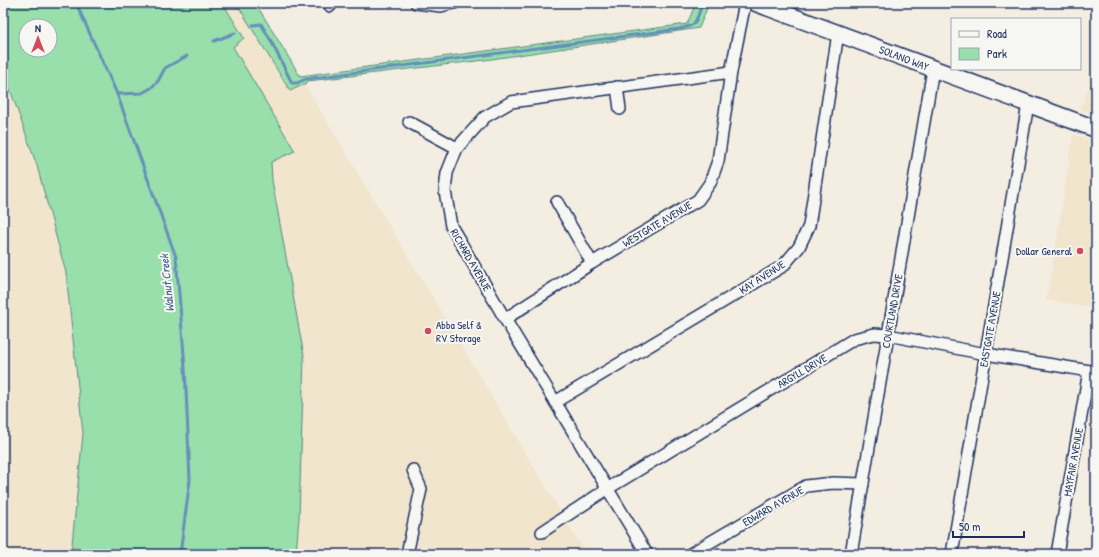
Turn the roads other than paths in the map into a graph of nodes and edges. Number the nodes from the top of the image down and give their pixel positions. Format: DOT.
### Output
graph roads {
  1 [pos="416,3"];
  2 [pos="454,3"];
  3 [pos="746,3"];
  4 [pos="756,3"];
  5 [pos="838,33"];
  6 [pos="933,69"];
  7 [pos="731,72"];
  8 [pos="617,87"];
  9 [pos="1028,104"];
  10 [pos="620,109"];
  11 [pos="409,122"];
  12 [pos="1096,129"];
  13 [pos="457,148"];
  14 [pos="557,202"];
  15 [pos="592,263"];
  16 [pos="505,319"];
  17 [pos="888,335"];
  18 [pos="986,354"];
  19 [pos="1093,371"];
  20 [pos="555,402"];
  21 [pos="413,470"];
  22 [pos="863,484"];
  23 [pos="607,489"];
  24 [pos="542,532"];
  25 [pos="407,554"];
  26 [pos="647,554"];
  27 [pos="690,554"];
  28 [pos="851,554"];
  29 [pos="952,554"];
  30 [pos="1057,554"];
  1 -- 2 [label="street"];
  3 -- 7 [label="street, WESTGATE AVENUE"];
  4 -- 5 [label="street, SOLANO WAY"];
  5 -- 6 [label="street, SOLANO WAY"];
  5 -- 20 [label="street, KAY AVENUE"];
  6 -- 9 [label="street, SOLANO WAY"];
  6 -- 17 [label="street, COURTLAND DRIVE"];
  7 -- 8 [label="street, RICHARD AVENUE"];
  7 -- 15 [label="street, WESTGATE AVENUE"];
  8 -- 10 [label="street"];
  8 -- 13 [label="street, RICHARD AVENUE"];
  9 -- 12 [label="street, SOLANO WAY"];
  9 -- 18 [label="street, EASTGATE AVENUE"];
  11 -- 13 [label="street"];
  13 -- 16 [label="street, RICHARD AVENUE"];
  14 -- 15 [label="street"];
  15 -- 16 [label="street, WESTGATE AVENUE"];
  16 -- 20 [label="street, RICHARD AVENUE"];
  17 -- 18 [label="street, ARGYLL DRIVE"];
  17 -- 22 [label="street, COURTLAND DRIVE"];
  17 -- 23 [label="street, ARGYLL DRIVE"];
  18 -- 19 [label="street, ARGYLL DRIVE"];
  18 -- 29 [label="street, EASTGATE AVENUE"];
  19 -- 30 [label="street, MAYFAIR AVENUE"];
  20 -- 23 [label="street, RICHARD AVENUE"];
  21 -- 25 [label="street"];
  22 -- 27 [label="street, EDWARD AVENUE"];
  22 -- 28 [label="street, COURTLAND DRIVE"];
  23 -- 24 [label="street, ARGYLL DRIVE"];
  23 -- 26 [label="street, RICHARD AVENUE"];
}
